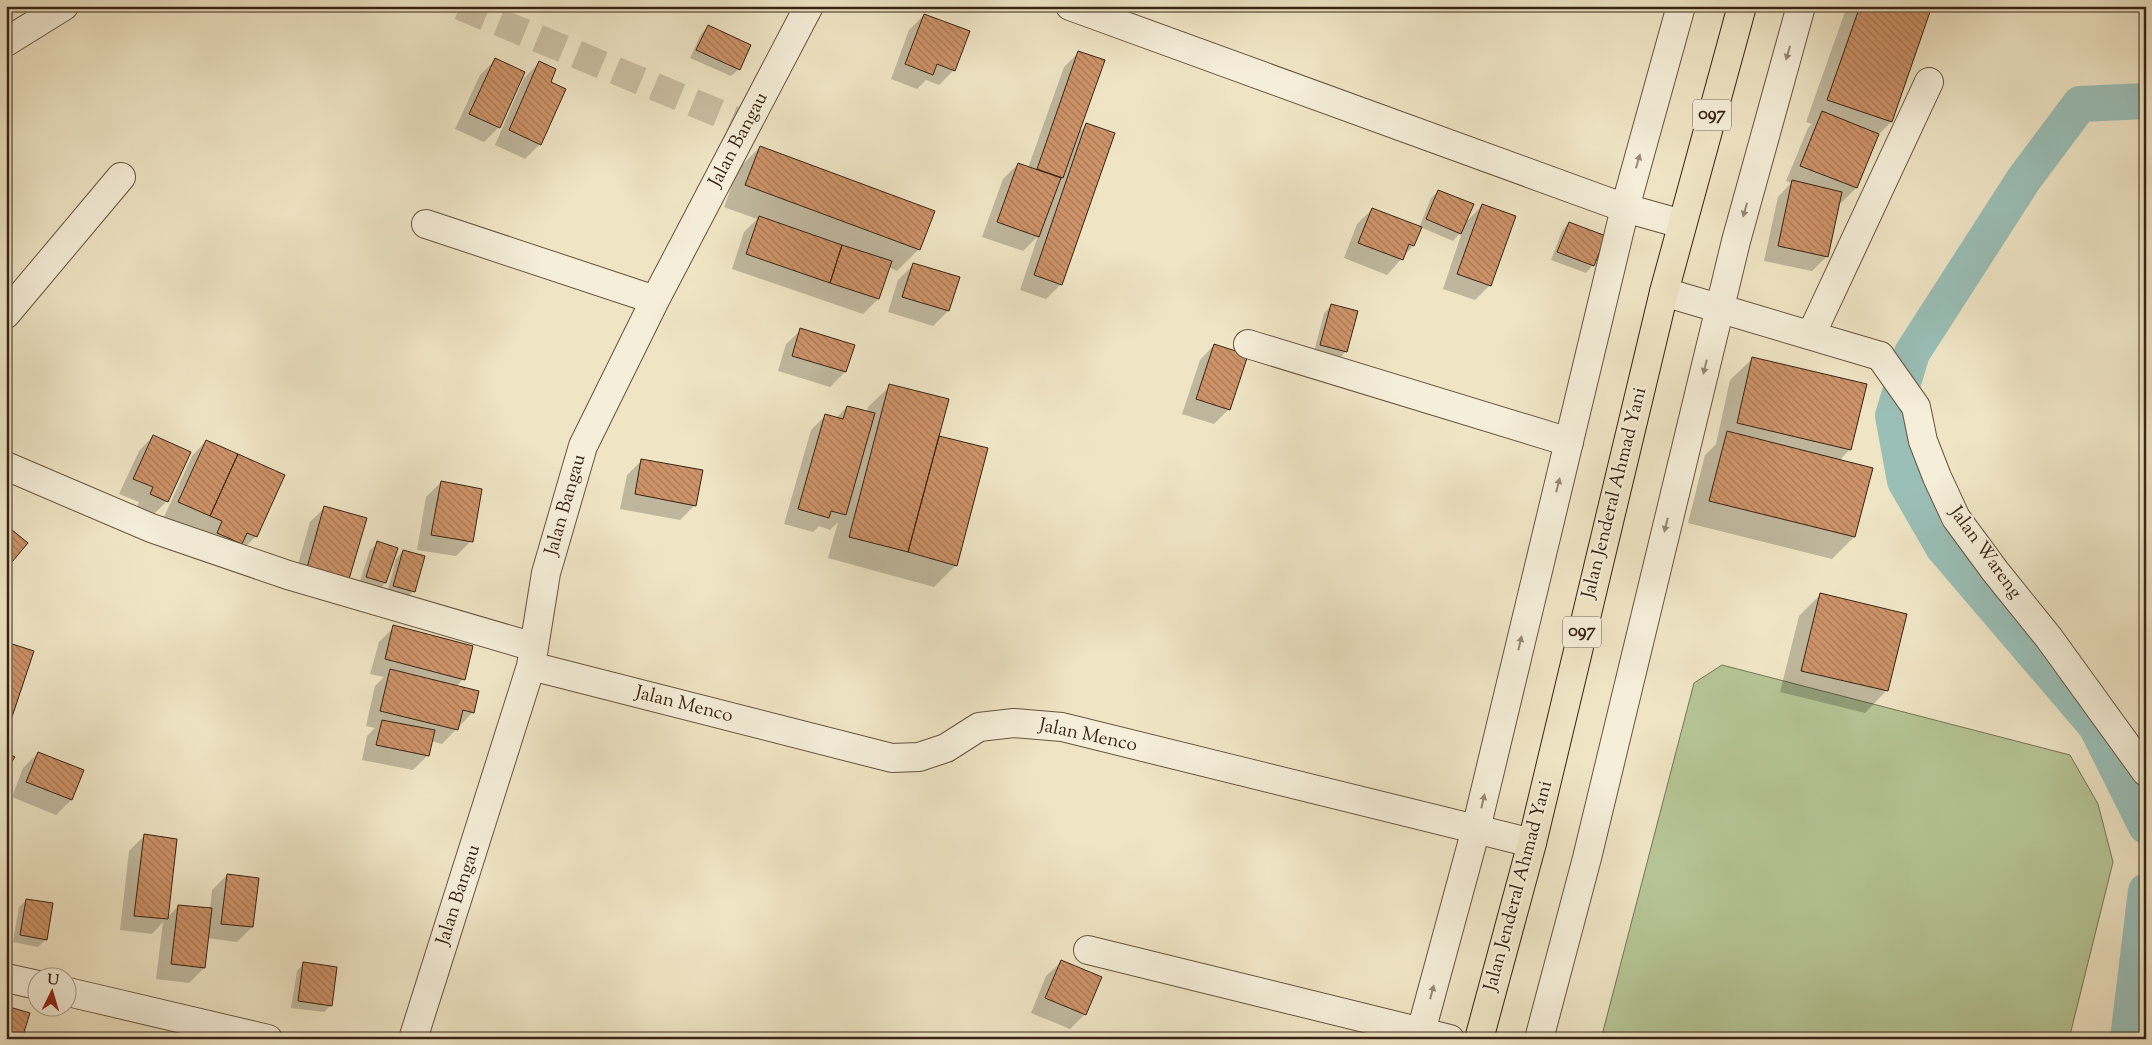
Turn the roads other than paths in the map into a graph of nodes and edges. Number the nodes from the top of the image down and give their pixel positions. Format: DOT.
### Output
graph roads {
  1 [pos="64,6"];
  2 [pos="809,6"];
  3 [pos="1070,6"];
  4 [pos="1681,6"];
  5 [pos="1742,6"];
  6 [pos="1801,6"];
  7 [pos="6,42"];
  8 [pos="1929,82"];
  9 [pos="121,177"];
  10 [pos="1625,208"];
  11 [pos="426,224"];
  12 [pos="1682,224"];
  13 [pos="1664,292"];
  14 [pos="655,300"];
  15 [pos="1720,307"];
  16 [pos="6,314"];
  17 [pos="1811,335"];
  18 [pos="1248,344"];
  19 [pos="1568,442"];
  20 [pos="6,466"];
  21 [pos="533,656"];
  22 [pos="2146,772"];
  23 [pos="1476,829"];
  24 [pos="1532,843"];
  25 [pos="1088,950"];
  26 [pos="6,978"];
  27 [pos="28,983"];
  28 [pos="78,994"];
  29 [pos="1420,1035"];
  30 [pos="268,1039"];
  31 [pos="413,1039"];
  32 [pos="1450,1039"];
  33 [pos="1479,1039"];
  34 [pos="1539,1039"];
  1 -- 7 [label="street"];
  2 -- 14 [label="street, Jalan Bangau"];
  3 -- 10 [label="street"];
  10 -- 4 [label="street, one-way"];
  5 -- 12 [label="main road, Jalan Jenderal Ahmad Yani / 097"];
  6 -- 15 [label="street, one-way"];
  8 -- 17 [label="street"];
  9 -- 16 [label="street"];
  10 -- 12 [label="street"];
  10 -- 19 [label="street"];
  11 -- 14 [label="street"];
  12 -- 13 [label="main road, Jalan Jenderal Ahmad Yani / 097"];
  13 -- 15 [label="street, Jalan Wareng"];
  13 -- 24 [label="main road, Jalan Jenderal Ahmad Yani / 097"];
  14 -- 21 [label="street, Jalan Bangau"];
  15 -- 17 [label="street, Jalan Wareng"];
  15 -- 34 [label="street, one-way"];
  17 -- 22 [label="street, Jalan Wareng"];
  18 -- 19 [label="street"];
  23 -- 19 [label="street, one-way"];
  20 -- 21 [label="street, Jalan Menco"];
  21 -- 23 [label="street, Jalan Menco"];
  21 -- 31 [label="street, Jalan Bangau"];
  23 -- 24 [label="street, Jalan Menco"];
  29 -- 23 [label="street, one-way"];
  24 -- 33 [label="main road, Jalan Jenderal Ahmad Yani / 097"];
  25 -- 29 [label="street"];
  26 -- 27 [label="street"];
  28 -- 30 [label="street"];
  29 -- 32 [label="street"];
}
